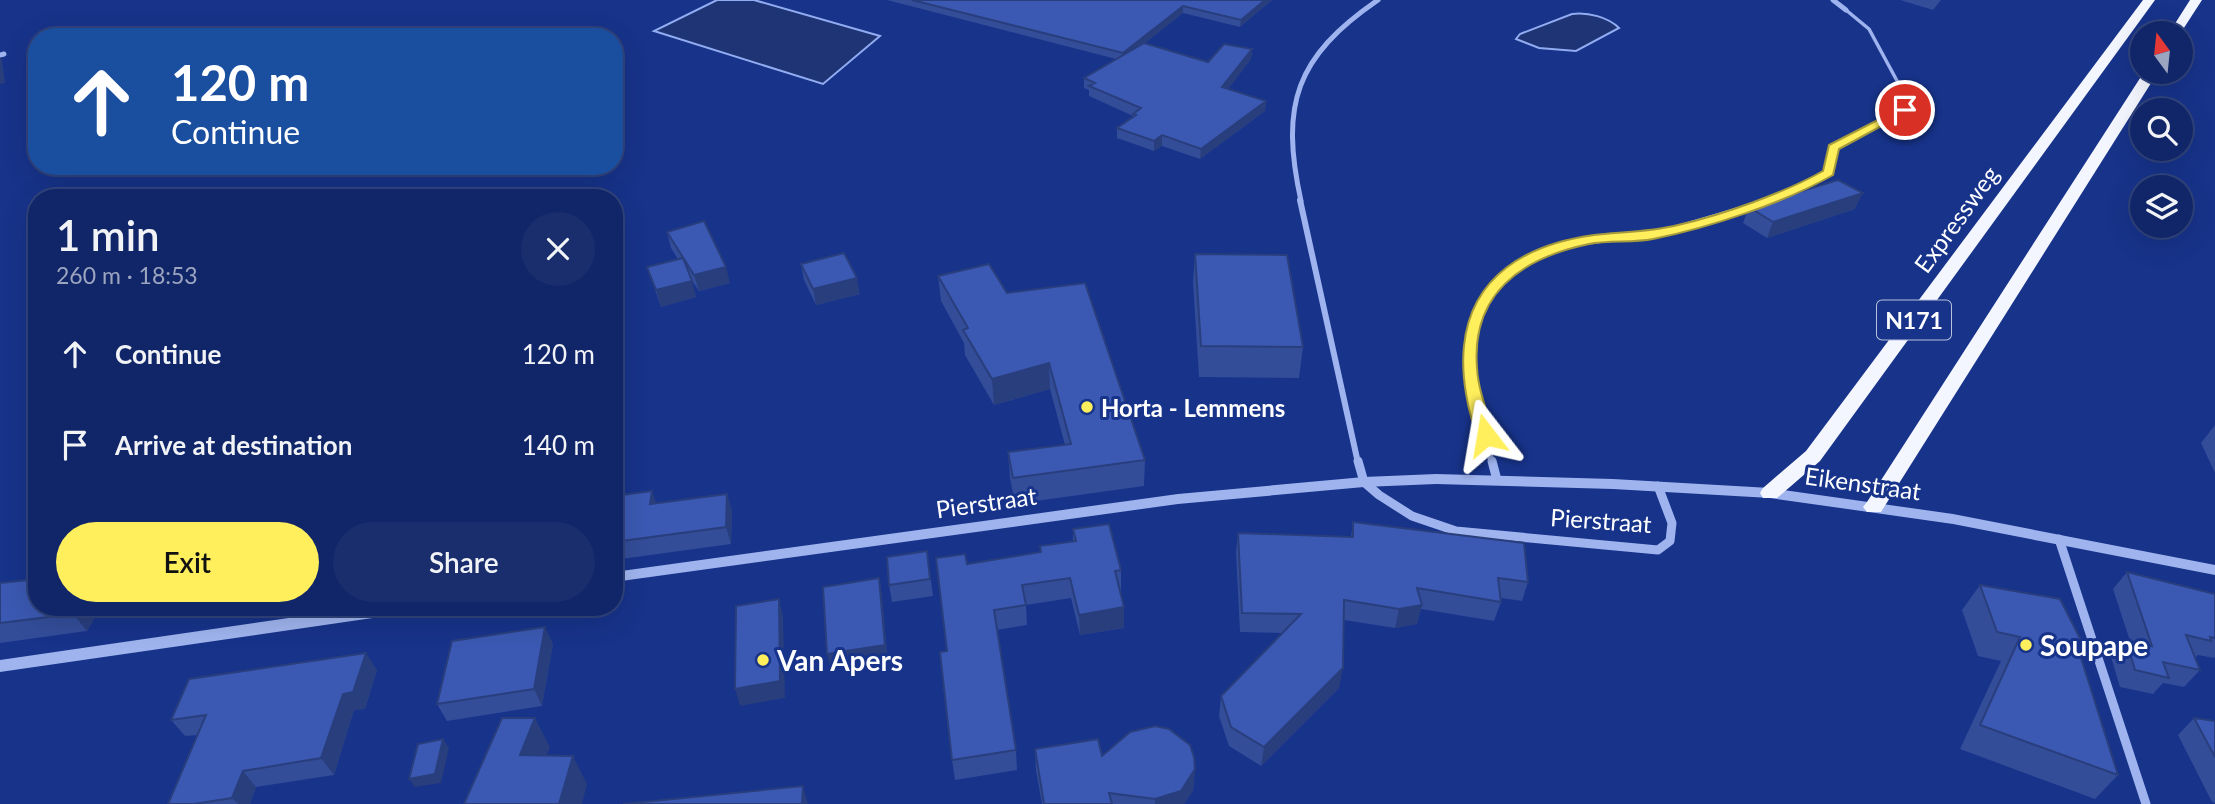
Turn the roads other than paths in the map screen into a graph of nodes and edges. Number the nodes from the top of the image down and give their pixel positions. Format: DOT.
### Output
graph roads {
  1 [pos="1378,0"];
  2 [pos="1833,0"];
  3 [pos="2148,0"];
  4 [pos="2196,0"];
  5 [pos="1846,10"];
  6 [pos="2183,21"];
  7 [pos="2143,84"];
  8 [pos="1649,236"];
  9 [pos="1497,480"];
  10 [pos="1364,482"];
  11 [pos="1658,486"];
  12 [pos="1770,493"];
  13 [pos="1874,507"];
  14 [pos="2059,540"];
  15 [pos="2215,570"];
  16 [pos="623,576"];
  17 [pos="345,616"];
  18 [pos="0,666"];
  19 [pos="2146,804"];
  1 -- 10 [label="street"];
  2 -- 5 [label="street"];
  3 -- 12 [label="highway, Expressweg / N171"];
  4 -- 6 [label="highway"];
  5 -- 8 [label="lane"];
  7 -- 13 [label="highway, N171"];
  8 -- 9 [label="street"];
  9 -- 10 [label="street, Pierstraat"];
  9 -- 11 [label="street, Pierstraat"];
  10 -- 11 [label="street, Pierstraat"];
  10 -- 16 [label="street, Pierstraat"];
  11 -- 12 [label="street, Eikenstraat"];
  12 -- 13 [label="street, Eikenstraat"];
  13 -- 14 [label="street, Eikenstraat"];
  14 -- 15 [label="street, Eikenstraat"];
  14 -- 19 [label="street"];
  17 -- 18 [label="street"];
}
